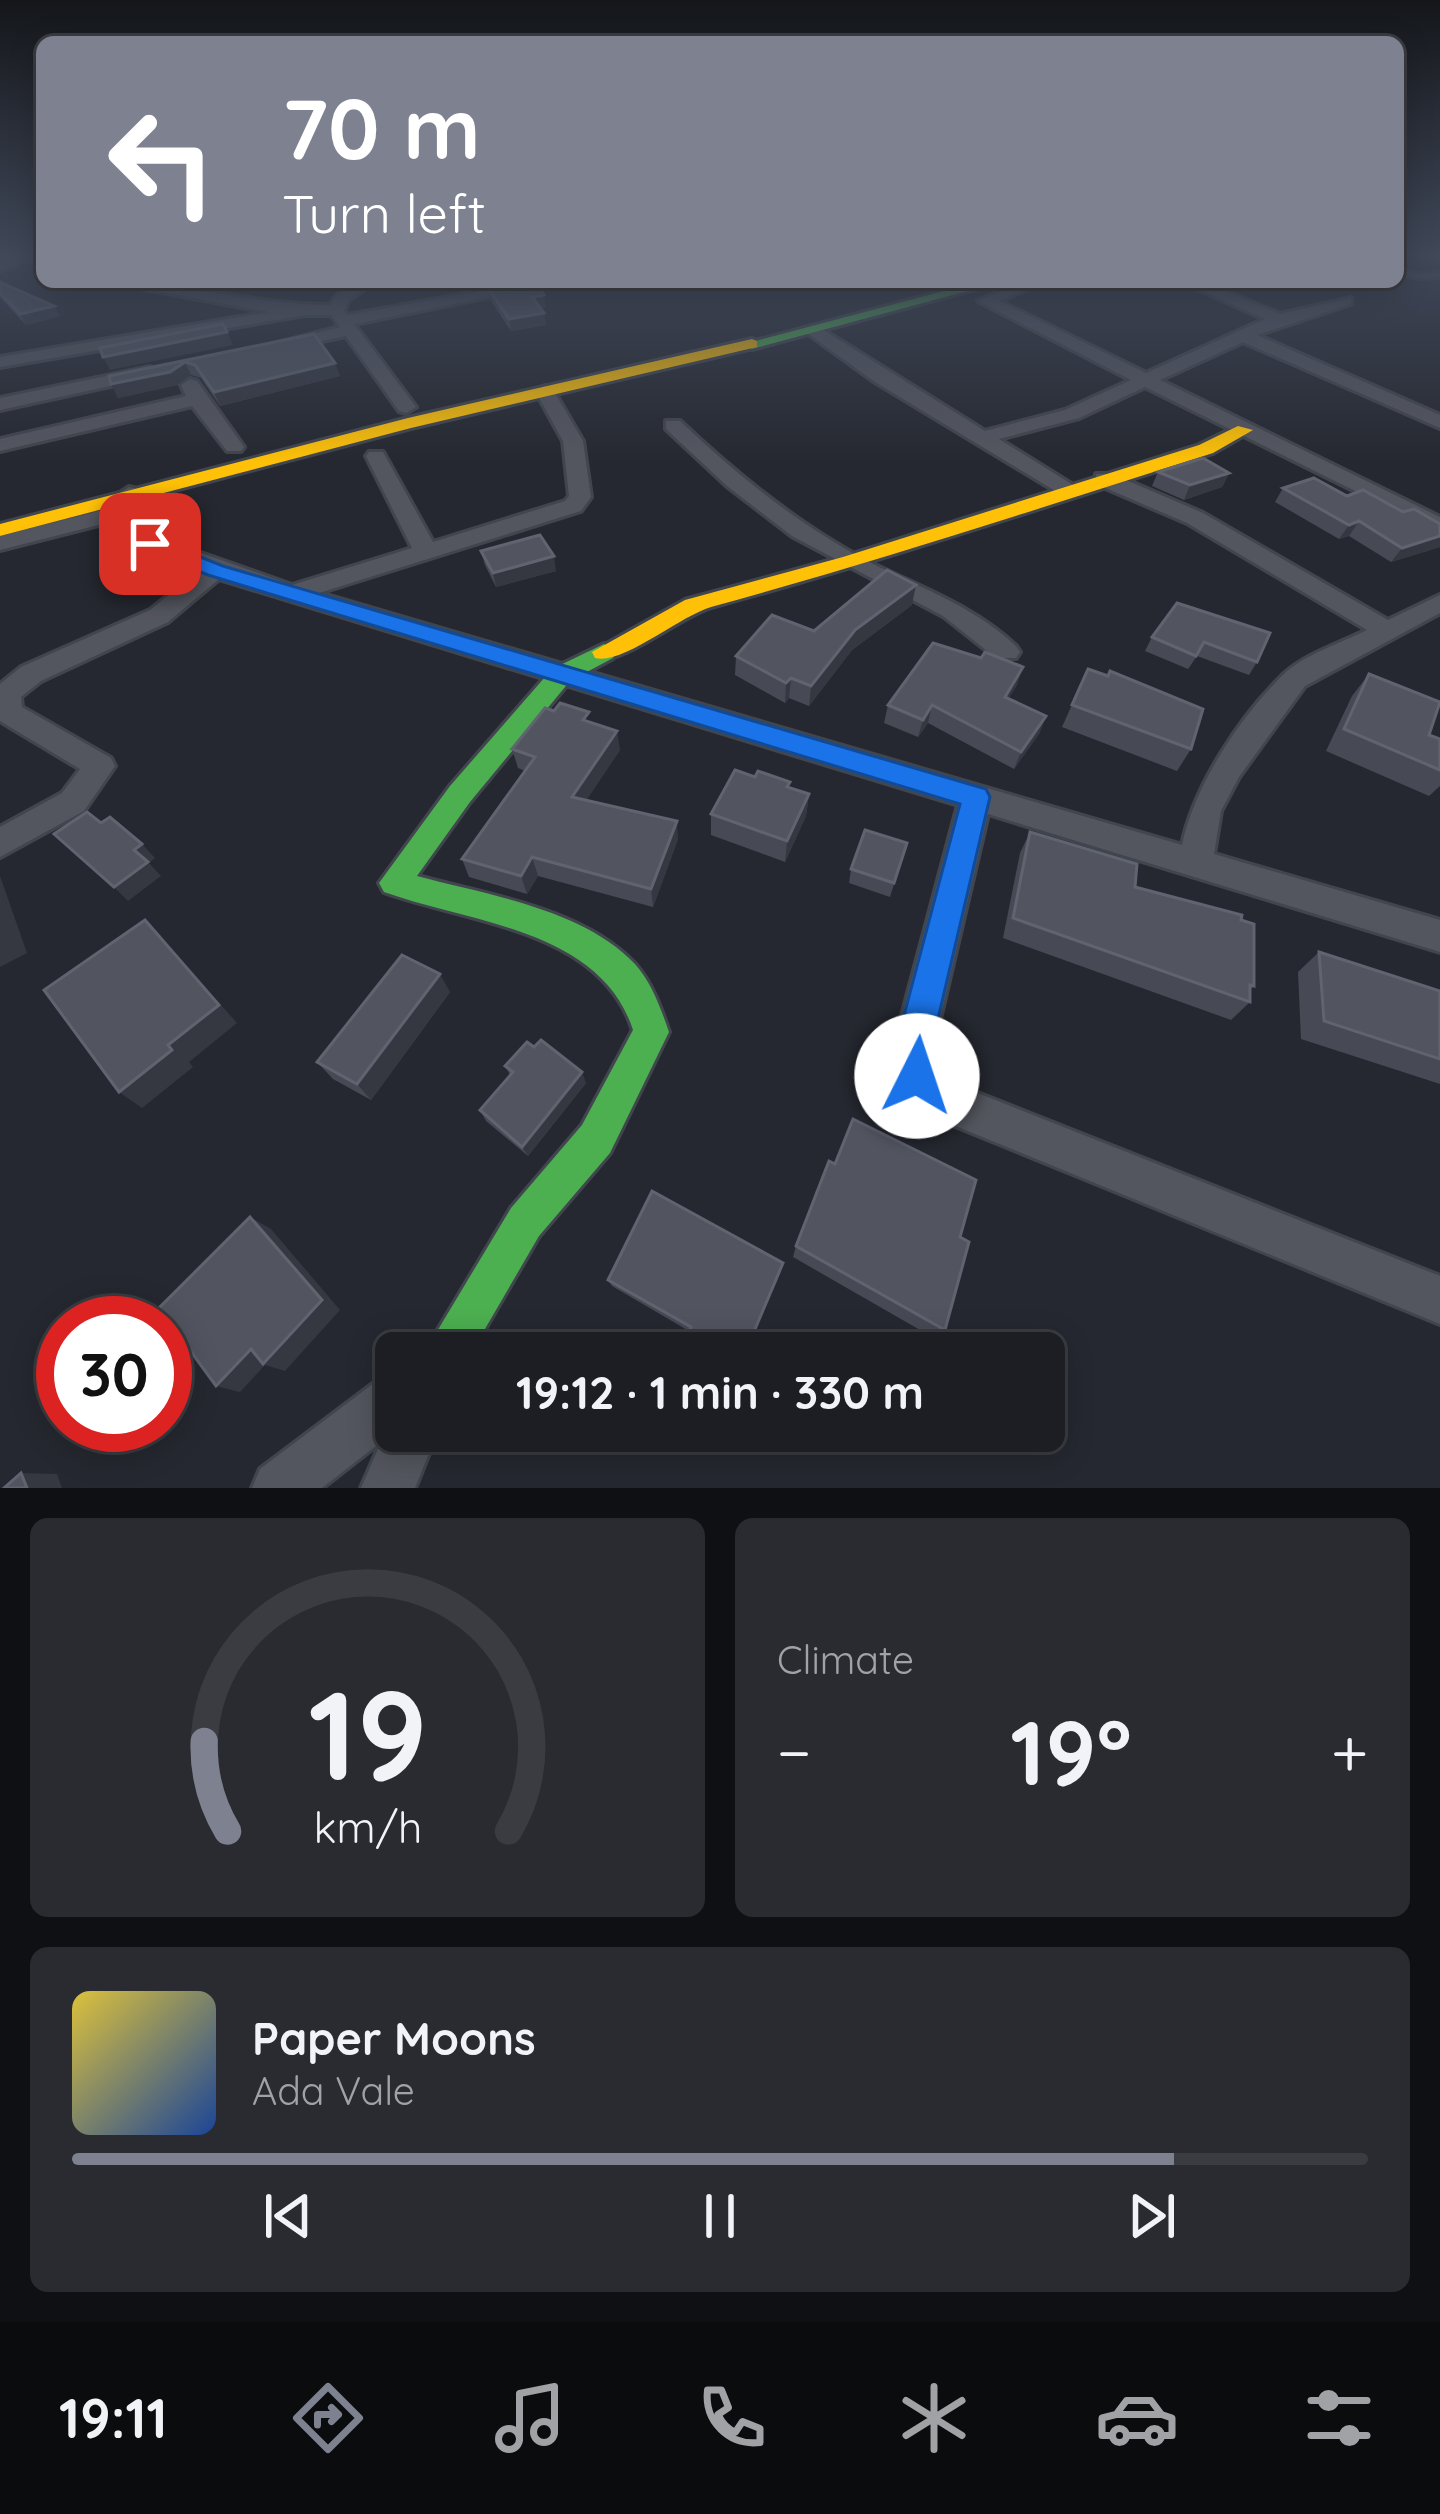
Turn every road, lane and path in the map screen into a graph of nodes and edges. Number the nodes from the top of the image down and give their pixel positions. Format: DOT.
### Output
graph roads {
  1 [pos="230,323"];
  2 [pos="332,323"];
  3 [pos="345,323"];
  4 [pos="775,323"];
  5 [pos="836,323"];
  6 [pos="1031,323"];
  7 [pos="1268,323"];
  8 [pos="811,330"];
  9 [pos="1242,334"];
  10 [pos="266,347"];
  11 [pos="0,362"];
  12 [pos="1142,378"];
  13 [pos="545,392"];
  14 [pos="195,400"];
  15 [pos="7,403"];
  16 [pos="406,407"];
  17 [pos="1440,422"];
  18 [pos="673,425"];
  19 [pos="1244,430"];
  20 [pos="985,437"];
  21 [pos="22,440"];
  22 [pos="0,445"];
  23 [pos="233,447"];
  24 [pos="376,455"];
  25 [pos="1104,479"];
  26 [pos="1070,490"];
  27 [pos="131,501"];
  28 [pos="0,512"];
  29 [pos="1440,526"];
  30 [pos="0,530"];
  31 [pos="0,543"];
  32 [pos="427,553"];
  33 [pos="851,562"];
  34 [pos="215,570"];
  35 [pos="292,593"];
  36 [pos="1440,602"];
  37 [pos="1384,629"];
  38 [pos="1006,652"];
  39 [pos="561,675"];
  40 [pos="976,797"];
  41 [pos="0,843"];
  42 [pos="1195,864"];
  43 [pos="1440,936"];
  44 [pos="1440,1300"];
  45 [pos="459,1332"];
  46 [pos="375,1414"];
  47 [pos="403,1452"];
  48 [pos="278,1488"];
  49 [pos="388,1488"];
  1 -- 11 [label="street"];
  2 -- 10 [label="street"];
  3 -- 16 [label="street"];
  4 -- 16 [label="main road"];
  5 -- 8 [label="main road"];
  6 -- 12 [label="street"];
  7 -- 9 [label="street"];
  8 -- 13 [label="main road"];
  8 -- 20 [label="street"];
  9 -- 12 [label="street"];
  9 -- 17 [label="street"];
  12 -- 19 [label="street"];
  12 -- 20 [label="street"];
  13 -- 27 [label="main road"];
  13 -- 32 [label="street"];
  14 -- 15 [label="street"];
  14 -- 21 [label="street"];
  14 -- 23 [label="street"];
  15 -- 21 [label="street"];
  16 -- 23 [label="main road"];
  18 -- 33 [label="street"];
  19 -- 25 [label="main road"];
  19 -- 29 [label="street"];
  20 -- 26 [label="street"];
  21 -- 22 [label="street"];
  23 -- 28 [label="main road"];
  24 -- 32 [label="street"];
  25 -- 26 [label="main road"];
  25 -- 37 [label="street"];
  26 -- 33 [label="main road"];
  27 -- 30 [label="main road"];
  27 -- 31 [label="street"];
  27 -- 34 [label="street"];
  32 -- 35 [label="street"];
  33 -- 38 [label="street"];
  33 -- 39 [label="main road"];
  34 -- 35 [label="street"];
  34 -- 41 [label="street"];
  35 -- 39 [label="street"];
  36 -- 37 [label="street"];
  37 -- 42 [label="street"];
  39 -- 40 [label="street"];
  39 -- 45 [label="main road"];
  40 -- 42 [label="street"];
  40 -- 44 [label="street"];
  42 -- 43 [label="street"];
  46 -- 48 [label="street"];
  47 -- 49 [label="street"];
}
